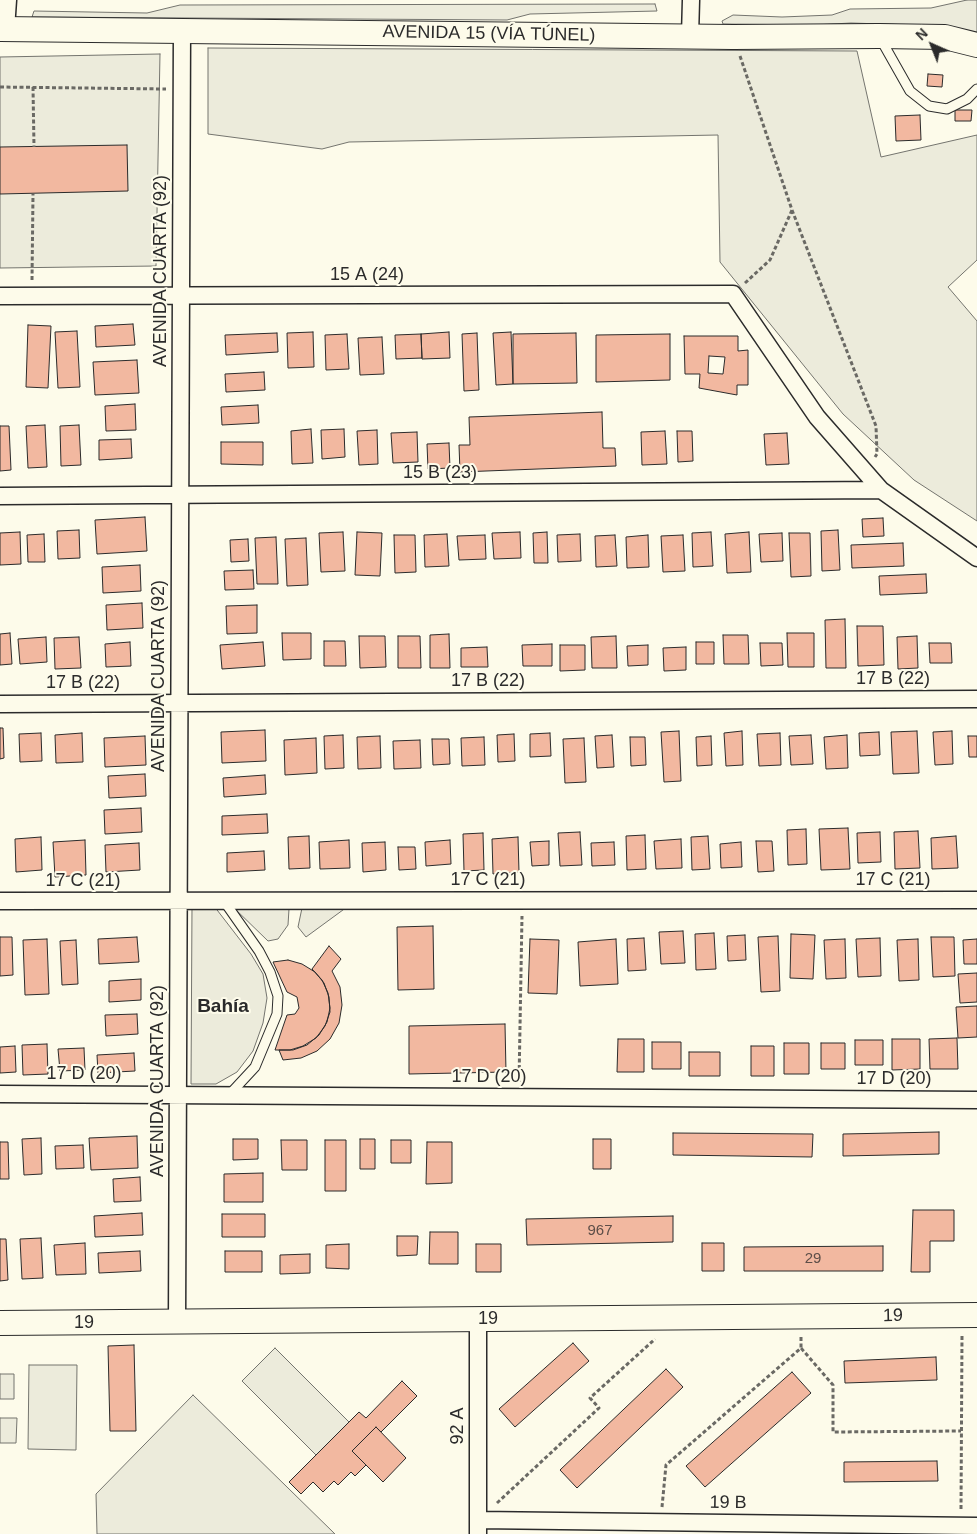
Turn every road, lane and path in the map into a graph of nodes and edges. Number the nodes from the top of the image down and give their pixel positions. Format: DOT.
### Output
graph roads {
  1 [pos="8,0"];
  2 [pos="691,0"];
  3 [pos="3,29"];
  4 [pos="182,30"];
  5 [pos="690,36"];
  6 [pos="879,36"];
  7 [pos="733,37"];
  8 [pos="977,44"];
  9 [pos="0,87"];
  10 [pos="33,87"];
  11 [pos="182,89"];
  12 [pos="977,89"];
  13 [pos="34,147"];
  14 [pos="33,194"];
  15 [pos="792,210"];
  16 [pos="734,294"];
  17 [pos="181,295"];
  18 [pos="0,296"];
  19 [pos="32,296"];
  20 [pos="866,473"];
  21 [pos="881,490"];
  22 [pos="180,495"];
  23 [pos="0,496"];
  24 [pos="977,558"];
  25 [pos="977,699"];
  26 [pos="179,703"];
  27 [pos="0,704"];
  28 [pos="523,900"];
  29 [pos="977,900"];
  30 [pos="0,901"];
  31 [pos="179,901"];
  32 [pos="224,901"];
  33 [pos="0,1094"];
  34 [pos="178,1095"];
  35 [pos="229,1095"];
  36 [pos="519,1097"];
  37 [pos="977,1100"];
  38 [pos="970,1315"];
  39 [pos="678,1318"];
  40 [pos="478,1319"];
  41 [pos="177,1322"];
  42 [pos="0,1323"];
  43 [pos="961,1431"];
  44 [pos="660,1522"];
  45 [pos="969,1526"];
  46 [pos="478,1527"];
  1 -- 3 [label="street"];
  2 -- 5 [label="street"];
  3 -- 4 [label="main road, AVENIDA 15 (VÍA TÚNEL)"];
  4 -- 5 [label="main road, AVENIDA 15 (VÍA TÚNEL)"];
  4 -- 11 [label="street, AVENIDA CUARTA (92)"];
  5 -- 7 [label="main road, AVENIDA 15 (VÍA TÚNEL)"];
  6 -- 7 [label="main road, AVENIDA 15 (VÍA TÚNEL)"];
  6 -- 8 [label="main road, AVENIDA 15 (VÍA TÚNEL)"];
  6 -- 12 [label="lane"];
  7 -- 15 [label="path"];
  9 -- 10 [label="path"];
  10 -- 11 [label="path"];
  10 -- 13 [label="path"];
  11 -- 17 [label="street, AVENIDA CUARTA (92)"];
  14 -- 19 [label="path"];
  15 -- 16 [label="path"];
  15 -- 20 [label="path"];
  16 -- 17 [label="street, 15 A (24)"];
  16 -- 20 [label="street"];
  17 -- 19 [label="street, 15 A (24)"];
  17 -- 22 [label="street, AVENIDA CUARTA (92)"];
  18 -- 19 [label="street, 15 A (24)"];
  20 -- 21 [label="street"];
  21 -- 22 [label="street, 15 B (23)"];
  21 -- 24 [label="street"];
  22 -- 23 [label="street, 15 B (23)"];
  22 -- 26 [label="street, AVENIDA CUARTA (92)"];
  25 -- 26 [label="street, 17 B (22)"];
  26 -- 27 [label="street, 17 B (22)"];
  26 -- 31 [label="street, AVENIDA CUARTA (92)"];
  28 -- 29 [label="street, 17 C (21)"];
  28 -- 32 [label="street, 17 C (21)"];
  28 -- 36 [label="path"];
  30 -- 31 [label="street, 17 C (21)"];
  31 -- 32 [label="street, 17 C (21)"];
  31 -- 34 [label="street, AVENIDA CUARTA (92)"];
  32 -- 35 [label="lane"];
  33 -- 34 [label="street, 17 D (20)"];
  34 -- 35 [label="street, 17 D (20)"];
  34 -- 41 [label="street, AVENIDA CUARTA (92)"];
  35 -- 36 [label="street, 17 D (20)"];
  36 -- 37 [label="street, 17 D (20)"];
  38 -- 39 [label="main road, 19"];
  38 -- 43 [label="path"];
  39 -- 40 [label="main road, 19"];
  39 -- 46 [label="path"];
  40 -- 41 [label="main road, 19"];
  40 -- 46 [label="street, 92 A"];
  41 -- 42 [label="main road, 19"];
  43 -- 44 [label="path"];
  43 -- 45 [label="path"];
  44 -- 45 [label="street, 19 B"];
  44 -- 46 [label="street, 19 B"];
}
